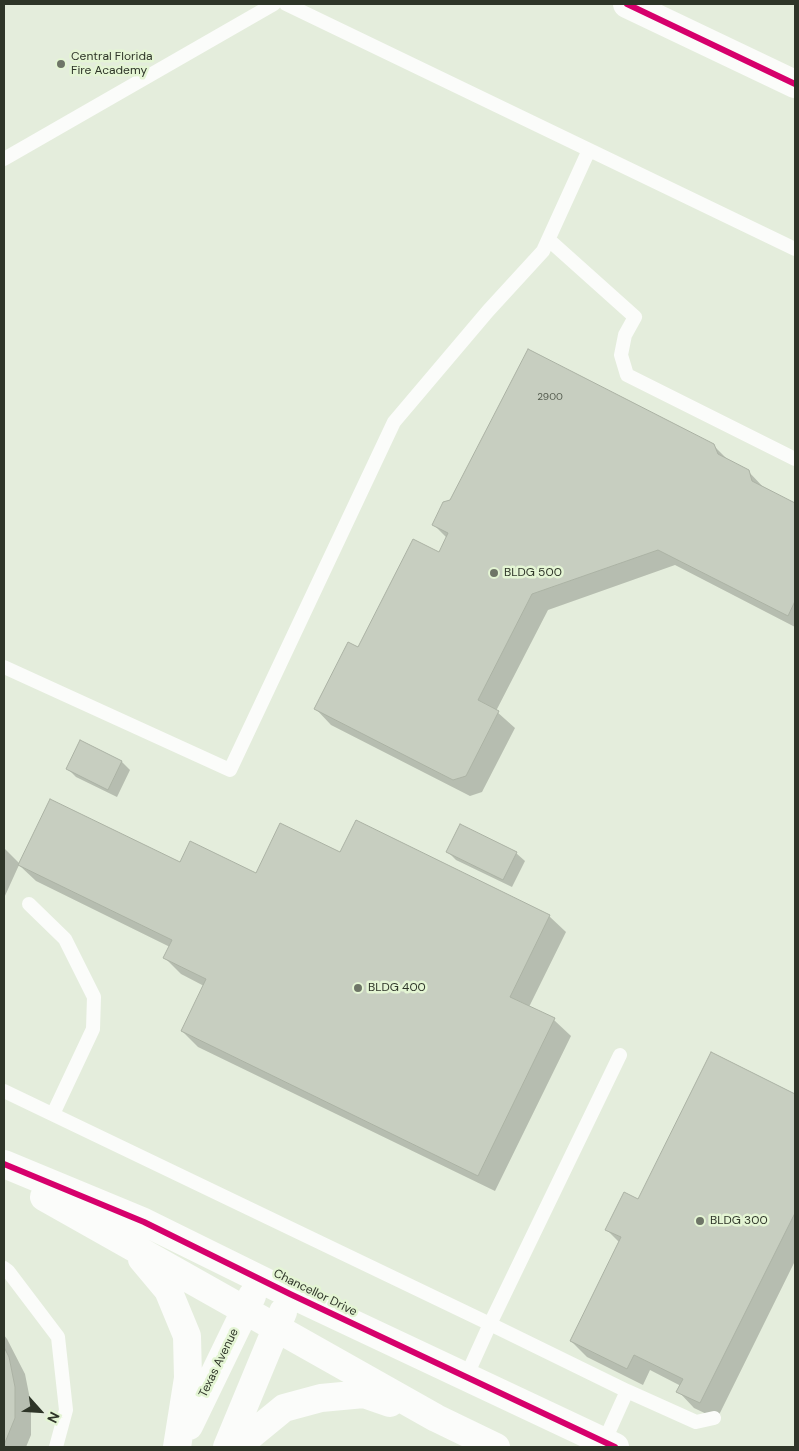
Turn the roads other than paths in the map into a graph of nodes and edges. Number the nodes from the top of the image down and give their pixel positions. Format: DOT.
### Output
graph roads {
  1 [pos="274,4"];
  2 [pos="286,4"];
  3 [pos="627,4"];
  4 [pos="314,10"];
  5 [pos="795,84"];
  6 [pos="589,150"];
  7 [pos="4,159"];
  8 [pos="549,240"];
  9 [pos="795,249"];
  10 [pos="795,459"];
  11 [pos="4,667"];
  12 [pos="29,904"];
  13 [pos="620,1055"];
  14 [pos="4,1091"];
  15 [pos="53,1114"];
  16 [pos="4,1164"];
  17 [pos="4,1174"];
  18 [pos="132,1246"];
  19 [pos="4,1268"];
  20 [pos="260,1279"];
  21 [pos="290,1294"];
  22 [pos="244,1311"];
  23 [pos="490,1324"];
  24 [pos="276,1329"];
  25 [pos="466,1377"];
  26 [pos="627,1391"];
  27 [pos="436,1418"];
  28 [pos="714,1418"];
  29 [pos="610,1445"];
  30 [pos="56,1447"];
  31 [pos="178,1447"];
  32 [pos="227,1447"];
  33 [pos="240,1447"];
  34 [pos="496,1447"];
  1 -- 7 [label="lane"];
  2 -- 4 [label="lane"];
  3 -- 5 [label="main road"];
  4 -- 6 [label="lane"];
  6 -- 8 [label="lane"];
  6 -- 9 [label="lane"];
  8 -- 10 [label="lane"];
  8 -- 11 [label="lane"];
  12 -- 15 [label="lane"];
  13 -- 23 [label="lane"];
  14 -- 15 [label="lane"];
  15 -- 23 [label="lane"];
  16 -- 20 [label="main road, Chancellor Drive"];
  17 -- 18 [label="main road"];
  18 -- 22 [label="main road"];
  18 -- 31 [label="main road"];
  19 -- 30 [label="lane"];
  20 -- 21 [label="main road, Chancellor Drive"];
  20 -- 22 [label="main road, Texas Avenue"];
  21 -- 24 [label="main road"];
  21 -- 25 [label="main road, Chancellor Drive"];
  22 -- 24 [label="main road"];
  22 -- 31 [label="main road, Texas Avenue"];
  23 -- 25 [label="lane"];
  23 -- 26 [label="lane"];
  24 -- 27 [label="main road"];
  24 -- 32 [label="main road"];
  25 -- 29 [label="main road, Chancellor Drive"];
  26 -- 28 [label="lane"];
  26 -- 29 [label="lane"];
  27 -- 33 [label="main road"];
  27 -- 34 [label="main road"];
}
